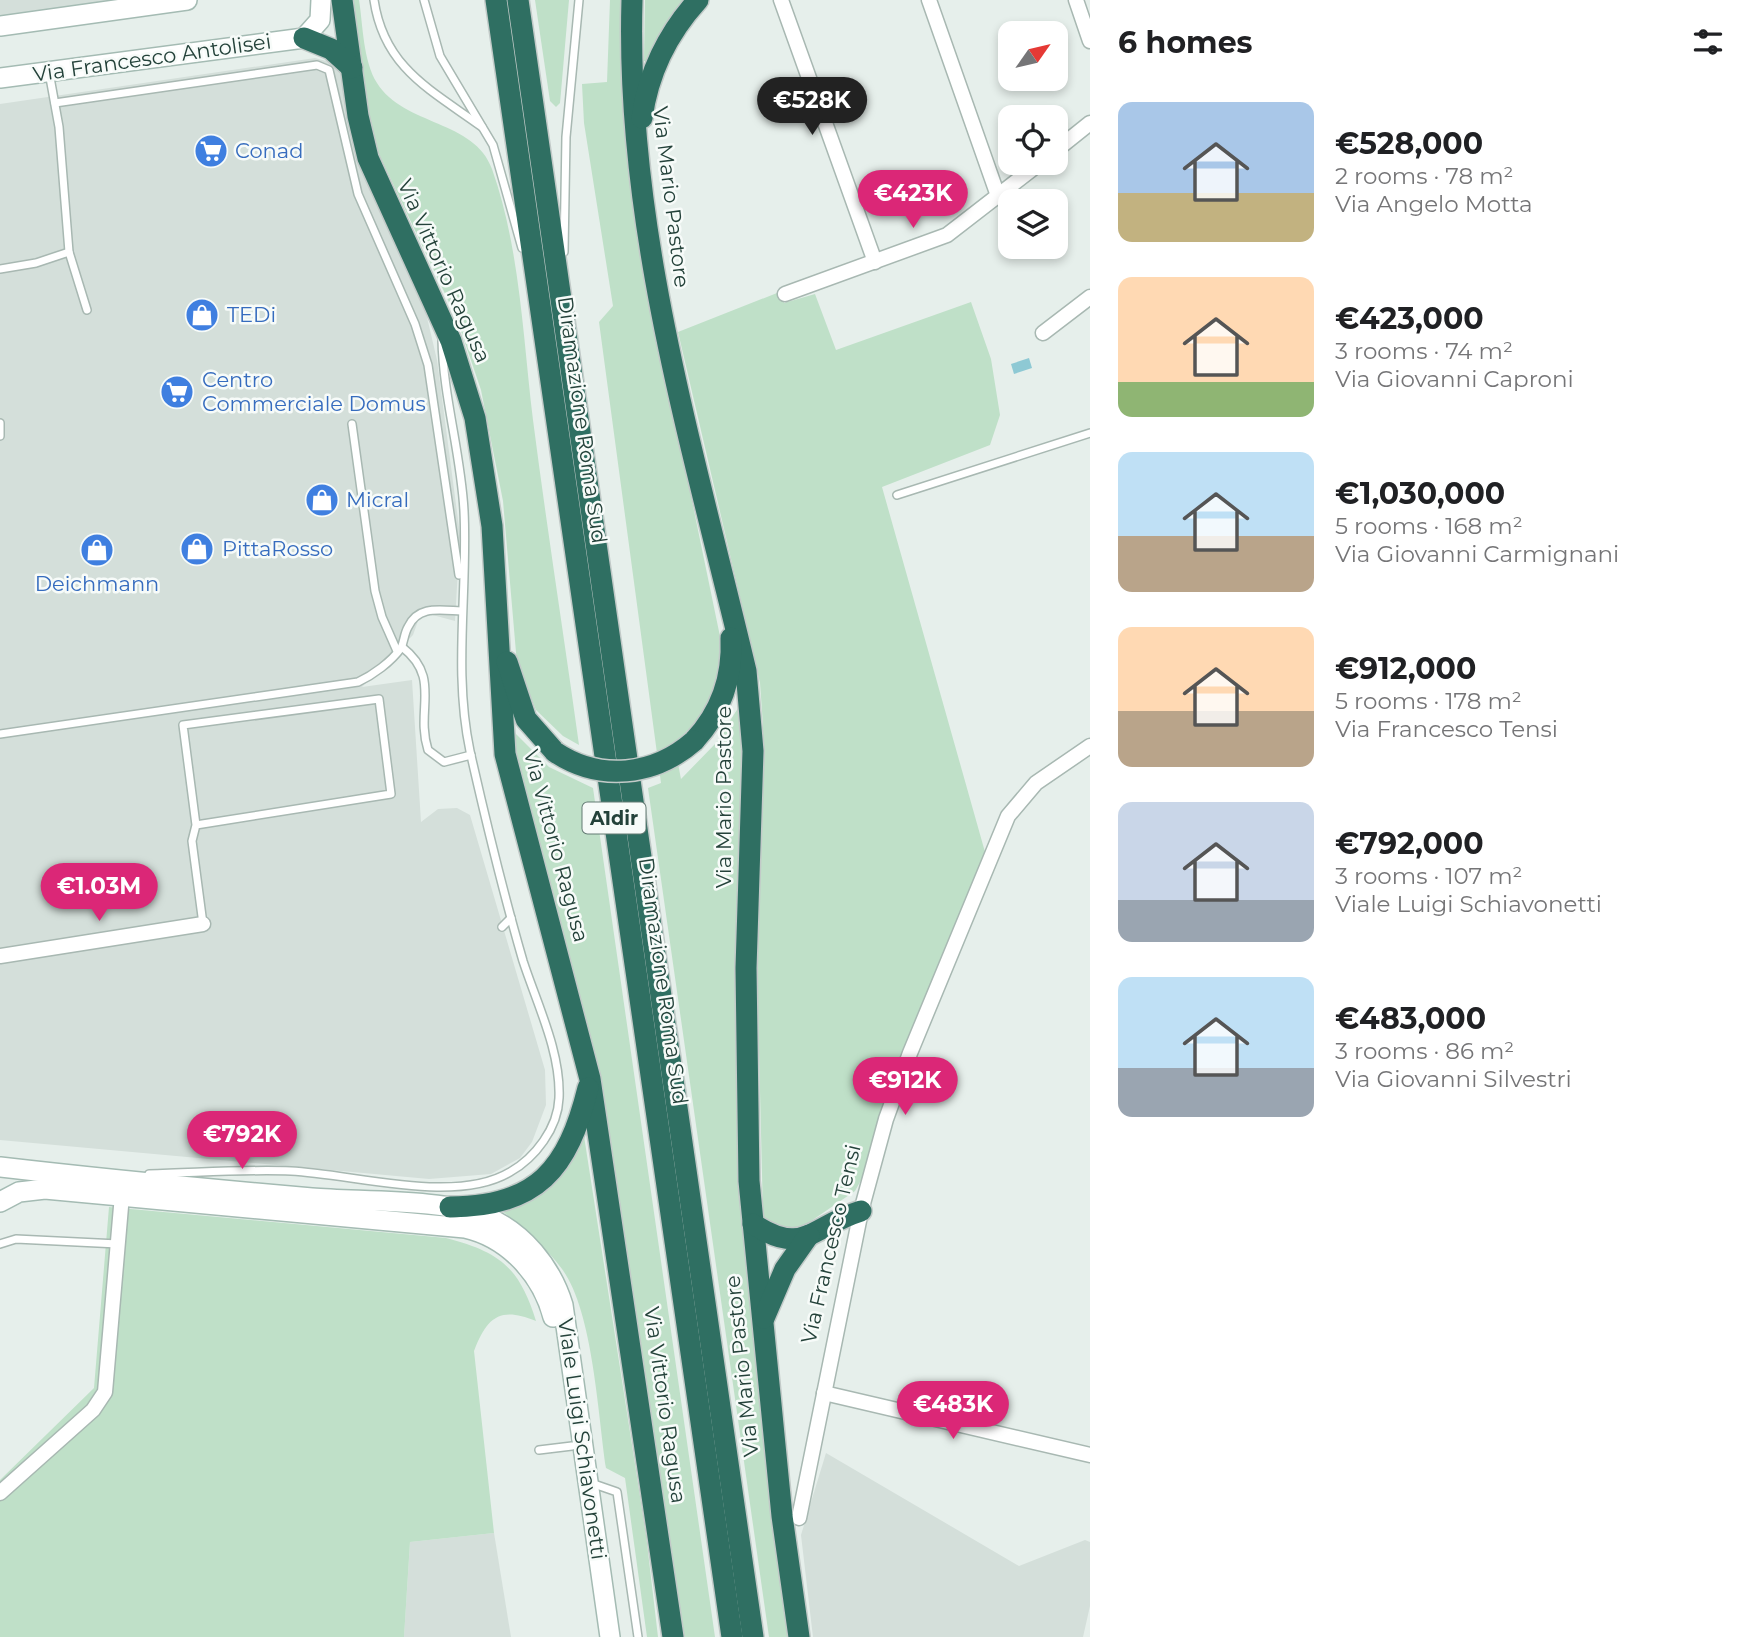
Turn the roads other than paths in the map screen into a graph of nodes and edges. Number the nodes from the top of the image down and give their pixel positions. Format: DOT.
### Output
graph roads {
  1 [pos="187,0"];
  2 [pos="321,0"];
  3 [pos="342,0"];
  4 [pos="374,0"];
  5 [pos="424,0"];
  6 [pos="496,0"];
  7 [pos="518,0"];
  8 [pos="579,0"];
  9 [pos="632,0"];
  10 [pos="698,0"];
  11 [pos="781,0"];
  12 [pos="929,0"];
  13 [pos="1076,0"];
  14 [pos="0,26"];
  15 [pos="304,38"];
  16 [pos="1090,41"];
  17 [pos="352,68"];
  18 [pos="49,72"];
  19 [pos="0,78"];
  20 [pos="55,103"];
  21 [pos="1090,123"];
  22 [pos="486,130"];
  23 [pos="1068,141"];
  24 [pos="638,158"];
  25 [pos="1025,175"];
  26 [pos="1007,189"];
  27 [pos="998,196"];
  28 [pos="69,252"];
  29 [pos="875,262"];
  30 [pos="0,269"];
  31 [pos="785,294"];
  32 [pos="1090,297"];
  33 [pos="87,310"];
  34 [pos="442,321"];
  35 [pos="544,332"];
  36 [pos="1043,333"];
  37 [pos="572,375"];
  38 [pos="0,423"];
  39 [pos="352,424"];
  40 [pos="1090,433"];
  41 [pos="0,436"];
  42 [pos="897,495"];
  43 [pos="461,584"];
  44 [pos="726,587"];
  45 [pos="495,608"];
  46 [pos="461,611"];
  47 [pos="400,649"];
  48 [pos="0,734"];
  49 [pos="1090,746"];
  50 [pos="471,755"];
  51 [pos="197,825"];
  52 [pos="511,918"];
  53 [pos="203,924"];
  54 [pos="502,927"];
  55 [pos="0,956"];
  56 [pos="590,1079"];
  57 [pos="0,1167"];
  58 [pos="97,1176"];
  59 [pos="122,1195"];
  60 [pos="0,1202"];
  61 [pos="450,1207"];
  62 [pos="861,1211"];
  63 [pos="753,1224"];
  64 [pos="809,1235"];
  65 [pos="0,1244"];
  66 [pos="118,1244"];
  67 [pos="762,1324"];
  68 [pos="824,1392"];
  69 [pos="572,1446"];
  70 [pos="539,1450"];
  71 [pos="1090,1455"];
  72 [pos="588,1482"];
  73 [pos="0,1493"];
  74 [pos="799,1518"];
  75 [pos="599,1637"];
  76 [pos="610,1637"];
  77 [pos="638,1637"];
  78 [pos="673,1637"];
  79 [pos="732,1637"];
  80 [pos="754,1637"];
  81 [pos="799,1637"];
  1 -- 14 [label="street"];
  2 -- 15 [label="street"];
  3 -- 17 [label="highway, Via Vittorio Ragusa"];
  4 -- 22 [label="lane"];
  5 -- 22 [label="lane"];
  6 -- 35 [label="highway, Diramazione Roma Sud / A1dir"];
  7 -- 37 [label="highway, Diramazione Roma Sud / A1dir"];
  8 -- 37 [label="lane"];
  9 -- 24 [label="highway, Via Mario Pastore"];
  10 -- 24 [label="highway"];
  11 -- 29 [label="street"];
  12 -- 27 [label="street"];
  13 -- 16 [label="street"];
  15 -- 17 [label="highway"];
  15 -- 18 [label="street, Via Francesco Antolisei"];
  17 -- 34 [label="highway, Via Vittorio Ragusa"];
  18 -- 19 [label="street, Via Francesco Antolisei"];
  18 -- 20 [label="lane"];
  20 -- 28 [label="lane"];
  20 -- 43 [label="lane"];
  21 -- 23 [label="street"];
  22 -- 35 [label="lane"];
  24 -- 44 [label="highway, Via Mario Pastore"];
  25 -- 26 [label="street"];
  27 -- 29 [label="street"];
  28 -- 30 [label="lane"];
  28 -- 33 [label="lane"];
  29 -- 31 [label="street"];
  32 -- 36 [label="street"];
  34 -- 43 [label="lane"];
  34 -- 45 [label="highway, Via Vittorio Ragusa"];
  35 -- 79 [label="highway, Diramazione Roma Sud / A1dir"];
  37 -- 80 [label="highway, Diramazione Roma Sud / A1dir"];
  38 -- 41 [label="lane"];
  39 -- 47 [label="lane"];
  40 -- 42 [label="lane"];
  43 -- 46 [label="lane"];
  44 -- 45 [label="highway, bridge"];
  44 -- 63 [label="highway, Via Mario Pastore"];
  45 -- 56 [label="highway, Via Vittorio Ragusa"];
  46 -- 47 [label="lane"];
  46 -- 50 [label="lane"];
  47 -- 48 [label="lane"];
  47 -- 50 [label="lane"];
  49 -- 62 [label="street, Via Francesco Tensi"];
  50 -- 52 [label="lane"];
  51 -- 51 [label="lane"];
  51 -- 53 [label="lane"];
  52 -- 54 [label="lane"];
  52 -- 58 [label="lane"];
  53 -- 55 [label="street"];
  56 -- 61 [label="highway"];
  56 -- 78 [label="highway, Via Vittorio Ragusa"];
  57 -- 58 [label="street, Viale Luigi Schiavonetti"];
  58 -- 61 [label="street, Viale Luigi Schiavonetti"];
  59 -- 60 [label="street, Viale Luigi Schiavonetti"];
  59 -- 66 [label="street"];
  59 -- 69 [label="street, Viale Luigi Schiavonetti"];
  61 -- 72 [label="street, Viale Luigi Schiavonetti"];
  62 -- 64 [label="highway"];
  62 -- 68 [label="street, Via Francesco Tensi"];
  63 -- 64 [label="highway"];
  63 -- 67 [label="highway, Via Mario Pastore"];
  64 -- 67 [label="highway"];
  65 -- 66 [label="lane"];
  66 -- 73 [label="street"];
  67 -- 81 [label="highway, Via Mario Pastore"];
  68 -- 71 [label="street"];
  68 -- 74 [label="street, Via Francesco Tensi"];
  69 -- 70 [label="lane"];
  69 -- 75 [label="street, Viale Luigi Schiavonetti"];
  72 -- 76 [label="street, Viale Luigi Schiavonetti"];
  72 -- 77 [label="lane"];
}
